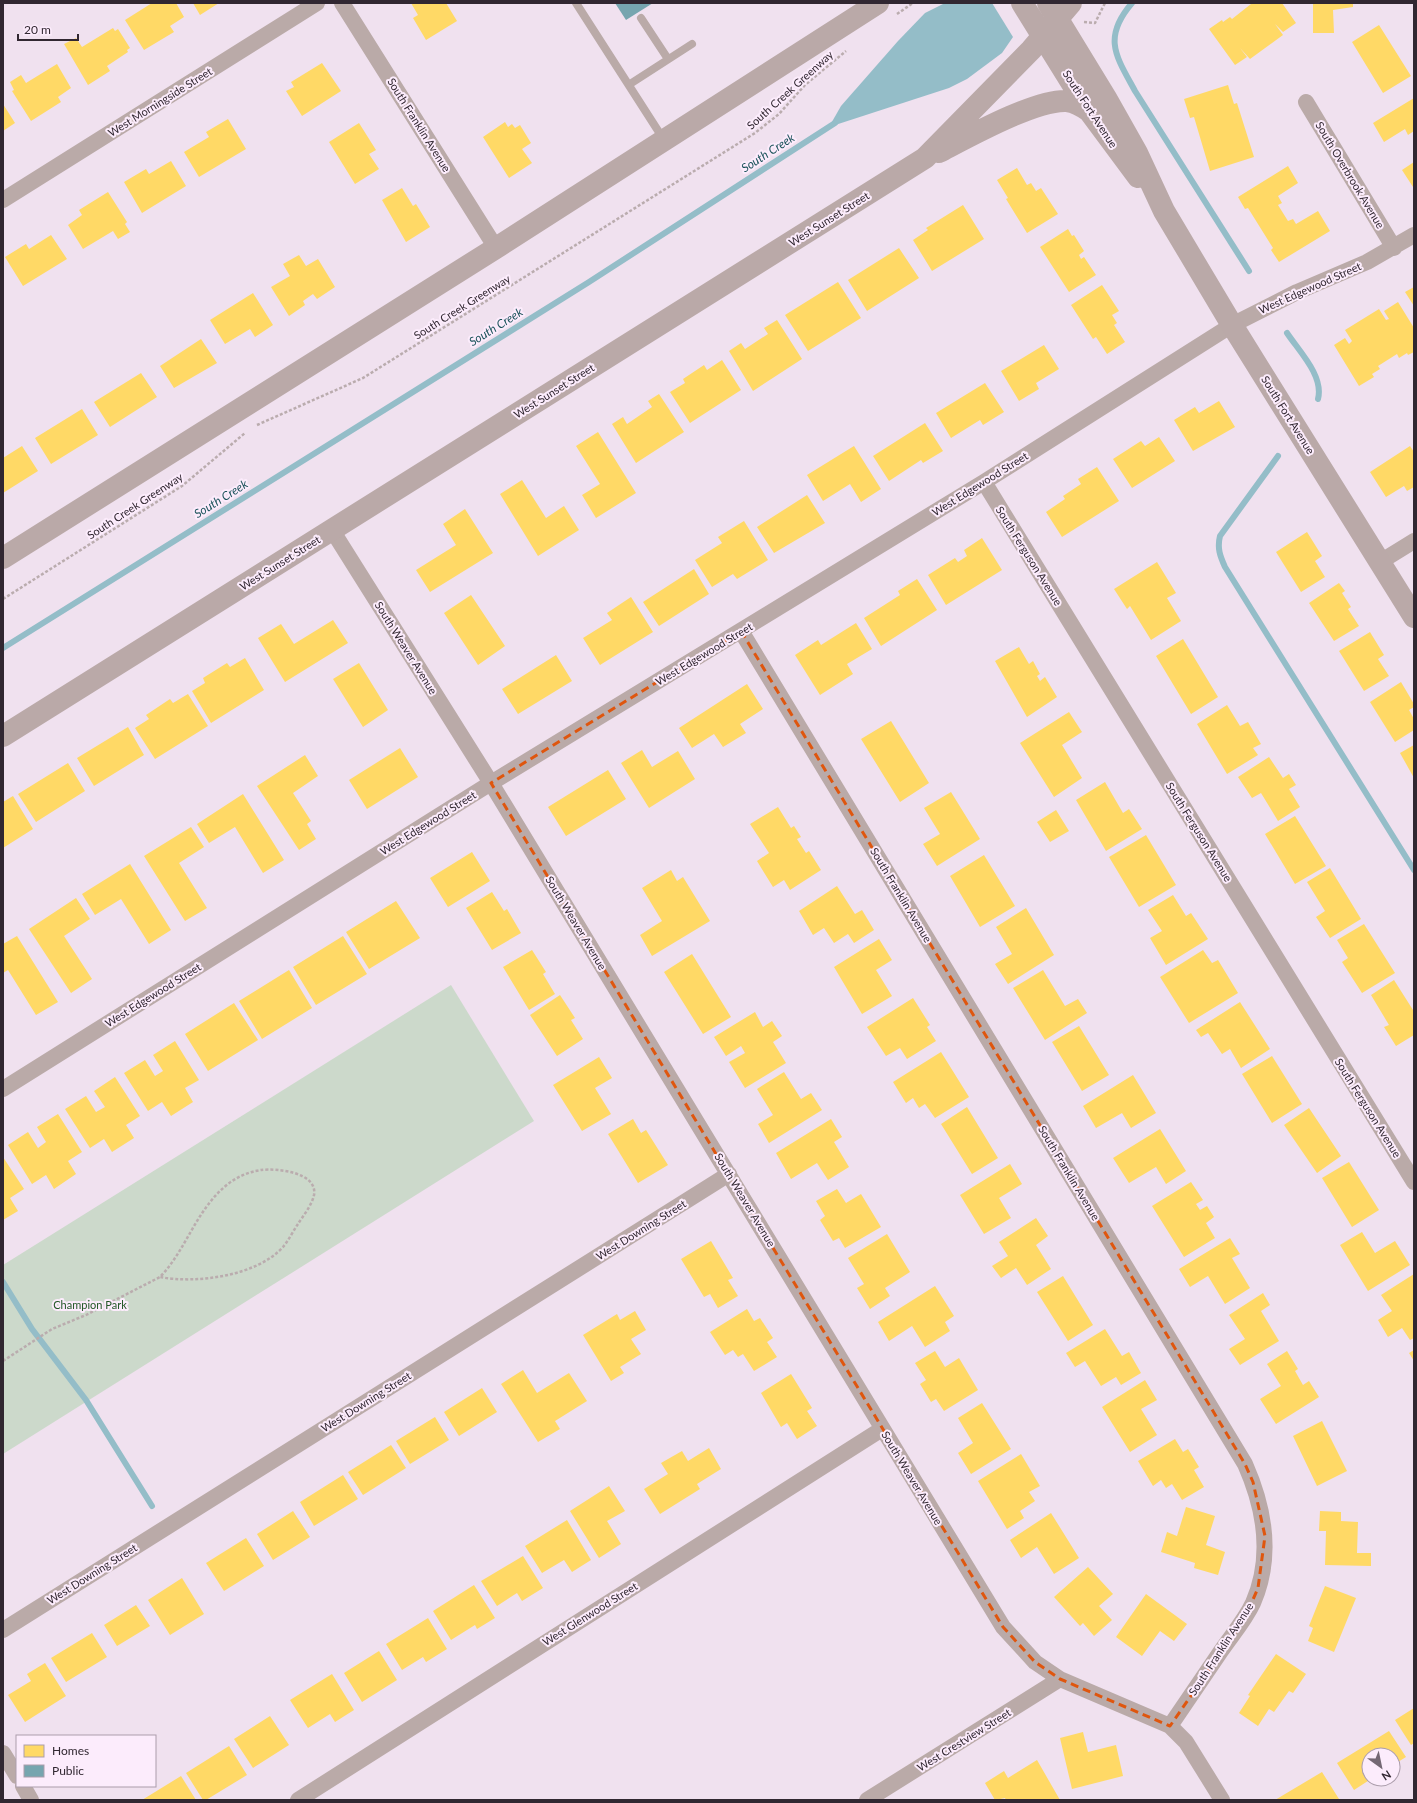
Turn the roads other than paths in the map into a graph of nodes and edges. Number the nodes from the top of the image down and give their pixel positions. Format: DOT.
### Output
graph roads {
  1 [pos="317,3"];
  2 [pos="342,3"];
  3 [pos="576,3"];
  4 [pos="1022,3"];
  5 [pos="1059,8"];
  6 [pos="887,9"];
  7 [pos="641,18"];
  8 [pos="1043,37"];
  9 [pos="692,44"];
  10 [pos="668,59"];
  11 [pos="630,84"];
  12 [pos="1306,102"];
  13 [pos="1089,111"];
  14 [pos="664,140"];
  15 [pos="925,158"];
  16 [pos="3,200"];
  17 [pos="1164,211"];
  18 [pos="1414,235"];
  19 [pos="496,248"];
  20 [pos="1394,248"];
  21 [pos="1232,325"];
  22 [pos="984,482"];
  23 [pos="332,530"];
  24 [pos="1414,541"];
  25 [pos="3,558"];
  26 [pos="1380,562"];
  27 [pos="1414,617"];
  28 [pos="741,631"];
  29 [pos="3,736"];
  30 [pos="491,783"];
  31 [pos="3,1089"];
  32 [pos="729,1174"];
  33 [pos="1414,1182"];
  34 [pos="882,1429"];
  35 [pos="3,1630"];
  36 [pos="1060,1679"];
  37 [pos="1170,1726"];
  38 [pos="3,1753"];
  39 [pos="16,1774"];
  40 [pos="24,1787"];
  41 [pos="31,1800"];
  42 [pos="298,1800"];
  43 [pos="867,1800"];
  44 [pos="1222,1800"];
  1 -- 16 [label="street, West Morningside Street"];
  2 -- 19 [label="street, South Franklin Avenue"];
  3 -- 11 [label="lane"];
  4 -- 8 [label="main road, South Fort Avenue"];
  5 -- 8 [label="main road, West Sunset Street"];
  5 -- 17 [label="main road, South Fort Avenue"];
  6 -- 14 [label="main road"];
  7 -- 10 [label="lane"];
  8 -- 13 [label="main road, South Fort Avenue"];
  8 -- 15 [label="main road, West Sunset Street"];
  9 -- 10 [label="lane"];
  10 -- 11 [label="lane"];
  11 -- 14 [label="lane"];
  12 -- 20 [label="street, South Overbrook Avenue"];
  13 -- 15 [label="main road"];
  13 -- 17 [label="main road, South Fort Avenue"];
  14 -- 19 [label="main road"];
  15 -- 23 [label="main road, West Sunset Street"];
  17 -- 21 [label="main road, South Fort Avenue"];
  18 -- 20 [label="street, West Edgewood Street"];
  19 -- 25 [label="main road"];
  20 -- 21 [label="street, West Edgewood Street"];
  21 -- 22 [label="street, West Edgewood Street"];
  21 -- 26 [label="main road, South Fort Avenue"];
  22 -- 28 [label="street, West Edgewood Street"];
  22 -- 33 [label="street, South Ferguson Avenue"];
  23 -- 29 [label="main road, West Sunset Street"];
  23 -- 30 [label="street, South Weaver Avenue"];
  24 -- 26 [label="street"];
  26 -- 27 [label="main road, South Fort Avenue"];
  28 -- 30 [label="street, West Edgewood Street"];
  28 -- 37 [label="street, South Franklin Avenue"];
  30 -- 31 [label="street, West Edgewood Street"];
  30 -- 32 [label="street, South Weaver Avenue"];
  32 -- 34 [label="street, South Weaver Avenue"];
  32 -- 35 [label="street, West Downing Street"];
  34 -- 36 [label="street, South Weaver Avenue"];
  34 -- 42 [label="street, West Glenwood Street"];
  36 -- 37 [label="street, South Weaver Avenue"];
  36 -- 43 [label="street, West Crestview Street"];
  37 -- 44 [label="street, South Weaver Avenue"];
  38 -- 39 [label="street"];
  40 -- 41 [label="street"];
}
